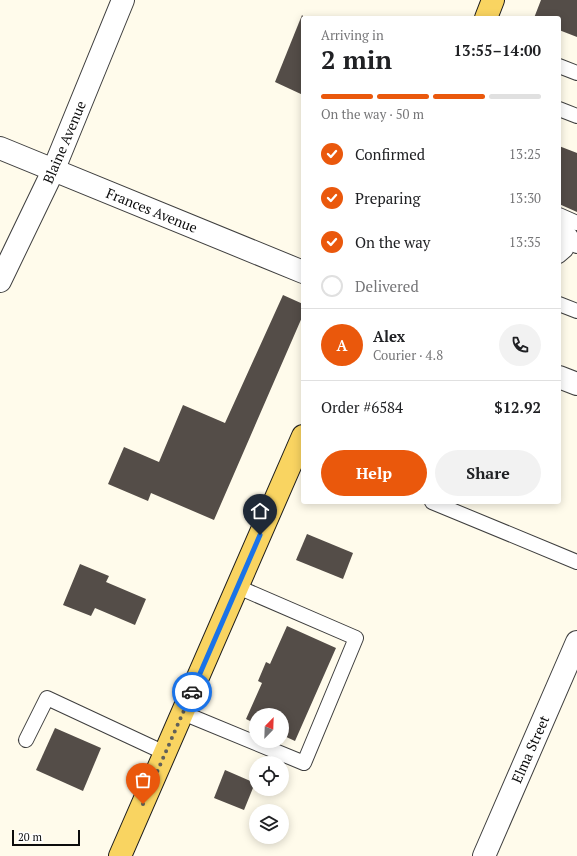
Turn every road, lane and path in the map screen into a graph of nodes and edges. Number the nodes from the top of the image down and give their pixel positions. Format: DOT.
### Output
graph roads {
  1 [pos="124,0"];
  2 [pos="494,0"];
  3 [pos="487,16"];
  4 [pos="561,67"];
  5 [pos="577,73"];
  6 [pos="561,110"];
  7 [pos="577,116"];
  8 [pos="0,148"];
  9 [pos="53,171"];
  10 [pos="561,216"];
  11 [pos="577,223"];
  12 [pos="561,229"];
  13 [pos="568,247"];
  14 [pos="301,271"];
  15 [pos="0,281"];
  16 [pos="561,305"];
  17 [pos="577,311"];
  18 [pos="561,378"];
  19 [pos="577,384"];
  20 [pos="301,444"];
  21 [pos="437,504"];
  22 [pos="577,562"];
  23 [pos="238,587"];
  24 [pos="577,642"];
  25 [pos="182,713"];
  26 [pos="26,740"];
  27 [pos="165,753"];
  28 [pos="120,856"];
  29 [pos="484,856"];
  1 -- 9 [label="street, Blaine Avenue"];
  2 -- 3 [label="main road"];
  4 -- 5 [label="lane"];
  6 -- 7 [label="lane"];
  8 -- 9 [label="street, Frances Avenue"];
  9 -- 14 [label="street, Frances Avenue"];
  9 -- 15 [label="street, Blaine Avenue"];
  10 -- 11 [label="lane"];
  12 -- 13 [label="lane"];
  16 -- 17 [label="lane"];
  18 -- 19 [label="street"];
  20 -- 23 [label="main road"];
  21 -- 22 [label="lane"];
  23 -- 25 [label="main road"];
  23 -- 25 [label="lane"];
  24 -- 29 [label="street, Elma Street"];
  25 -- 27 [label="main road"];
  26 -- 27 [label="lane"];
  27 -- 28 [label="main road"];
}
